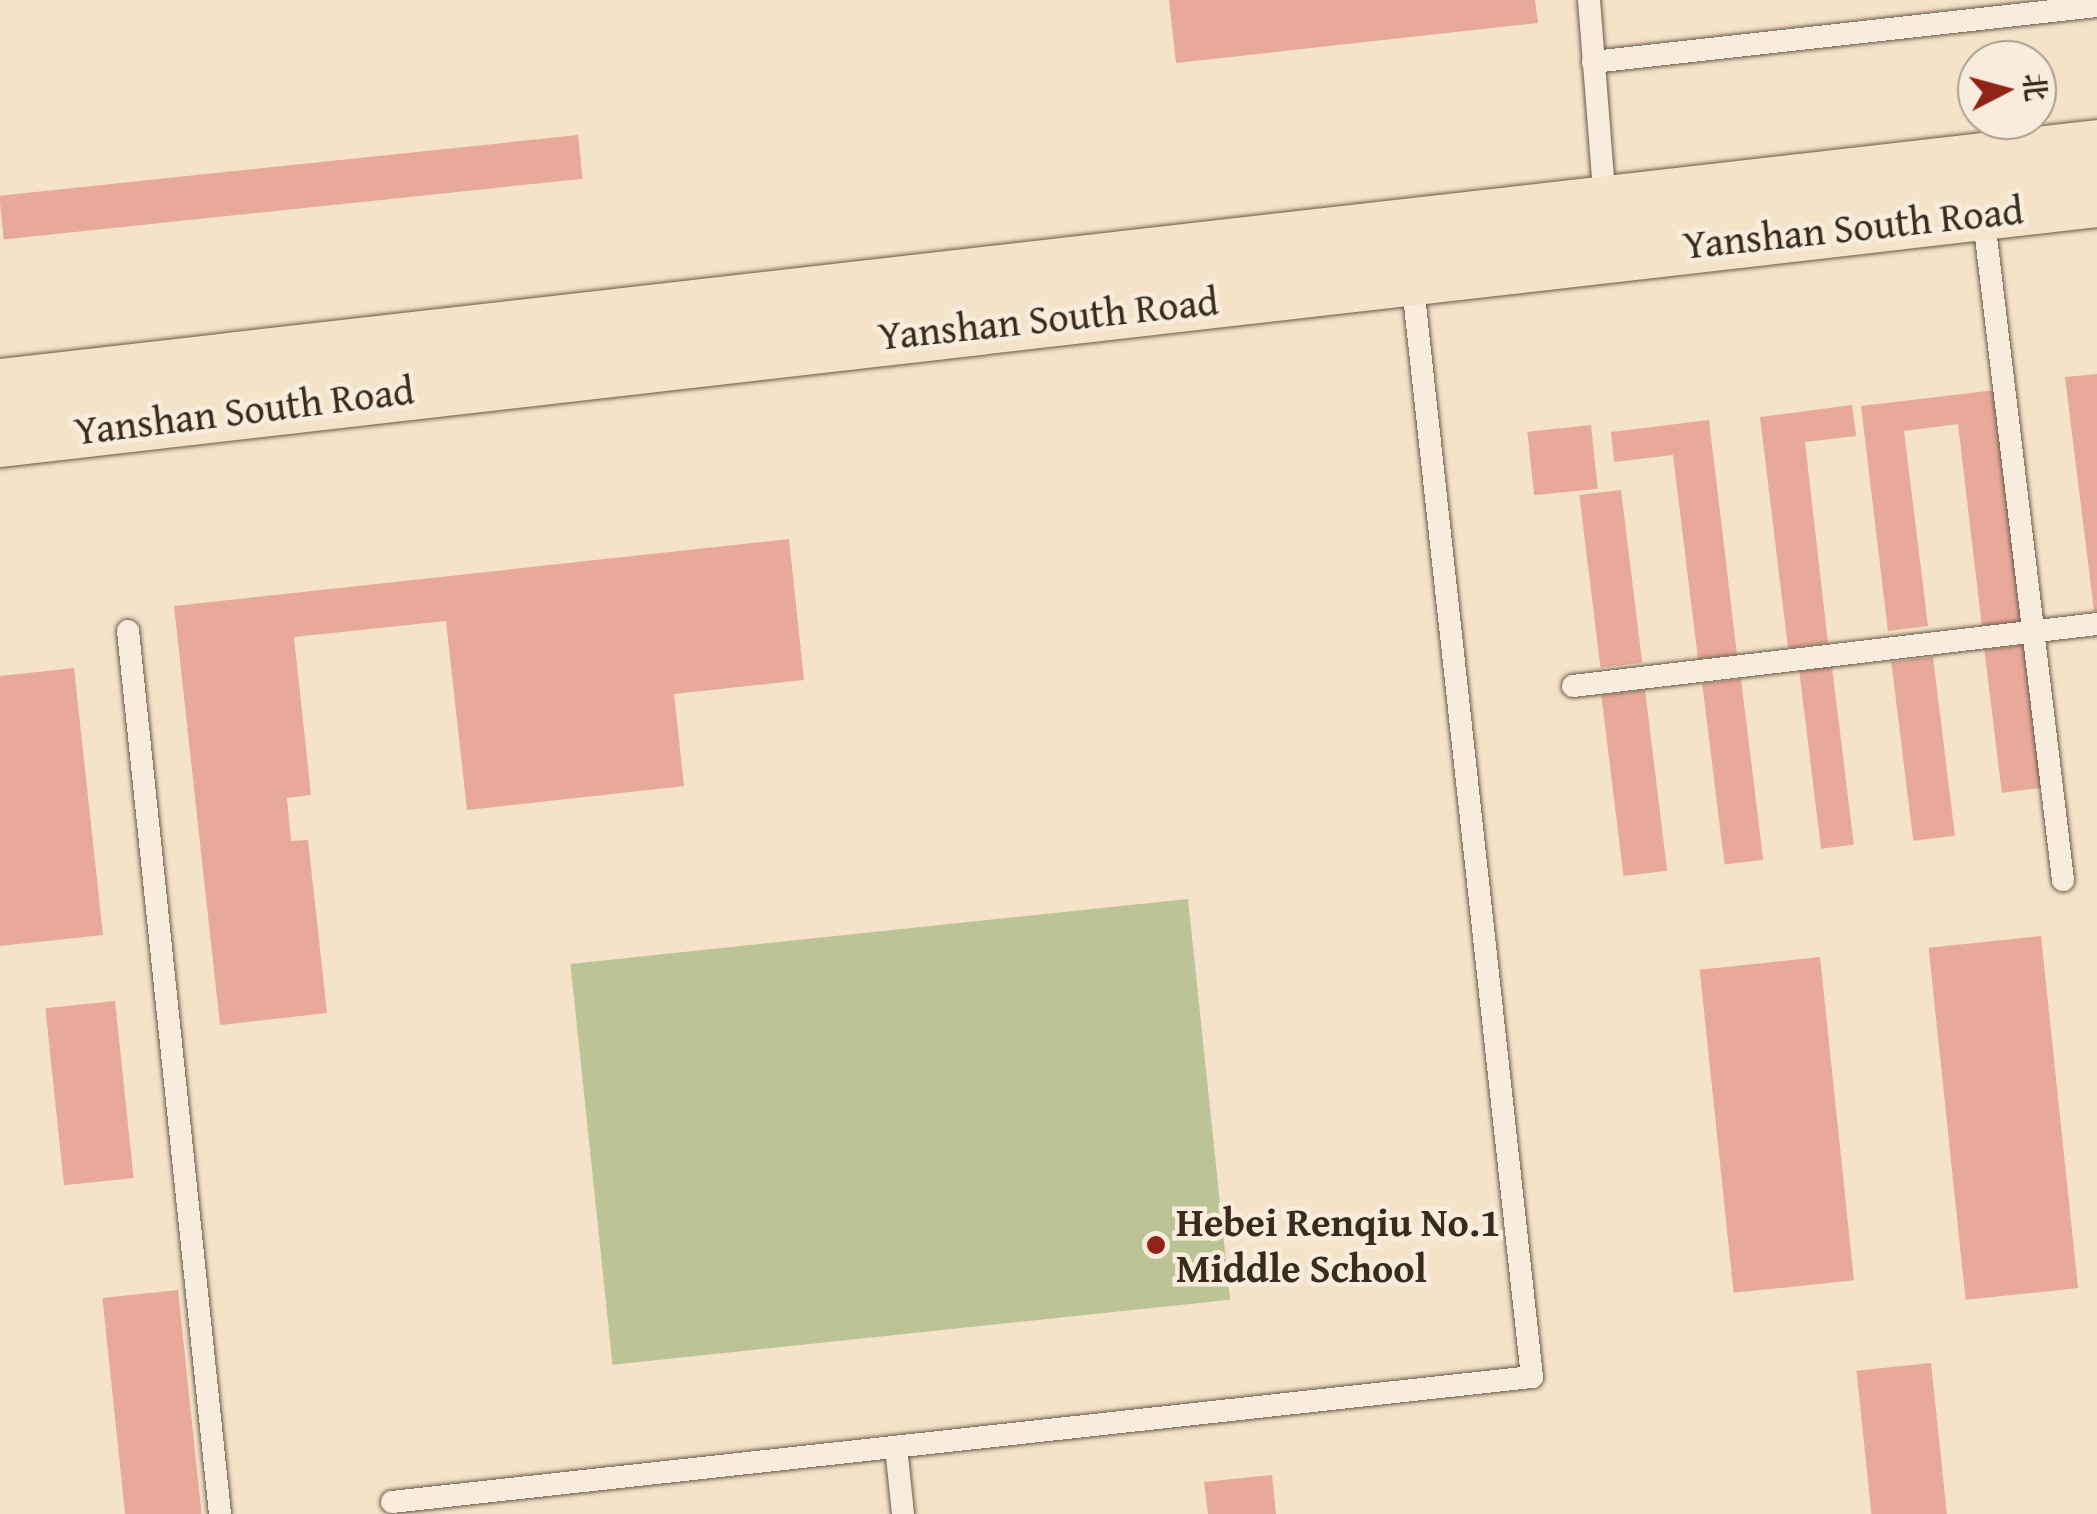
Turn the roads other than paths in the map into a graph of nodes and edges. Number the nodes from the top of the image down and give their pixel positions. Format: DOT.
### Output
graph roads {
  1 [pos="1588,0"];
  2 [pos="2063,5"];
  3 [pos="2097,6"];
  4 [pos="1593,62"];
  5 [pos="2097,147"];
  6 [pos="2097,200"];
  7 [pos="1604,203"];
  8 [pos="1983,212"];
  9 [pos="1412,277"];
  10 [pos="0,386"];
  11 [pos="0,438"];
  12 [pos="2097,624"];
  13 [pos="128,631"];
  14 [pos="2033,632"];
  15 [pos="1573,686"];
  16 [pos="2063,880"];
  17 [pos="896,1447"];
  18 [pos="392,1502"];
  19 [pos="220,1514"];
  20 [pos="903,1514"];
  1 -- 4 [label="lane"];
  2 -- 3 [label="lane"];
  2 -- 4 [label="lane"];
  4 -- 7 [label="lane"];
  5 -- 7 [label="main road, Yanshan South Road"];
  6 -- 8 [label="main road, Yanshan South Road"];
  7 -- 10 [label="main road, Yanshan South Road"];
  8 -- 9 [label="main road, Yanshan South Road"];
  8 -- 14 [label="lane"];
  9 -- 11 [label="main road, Yanshan South Road"];
  9 -- 17 [label="lane"];
  12 -- 14 [label="lane"];
  13 -- 19 [label="lane"];
  14 -- 15 [label="lane"];
  14 -- 16 [label="lane"];
  17 -- 18 [label="lane"];
  17 -- 20 [label="lane"];
}
